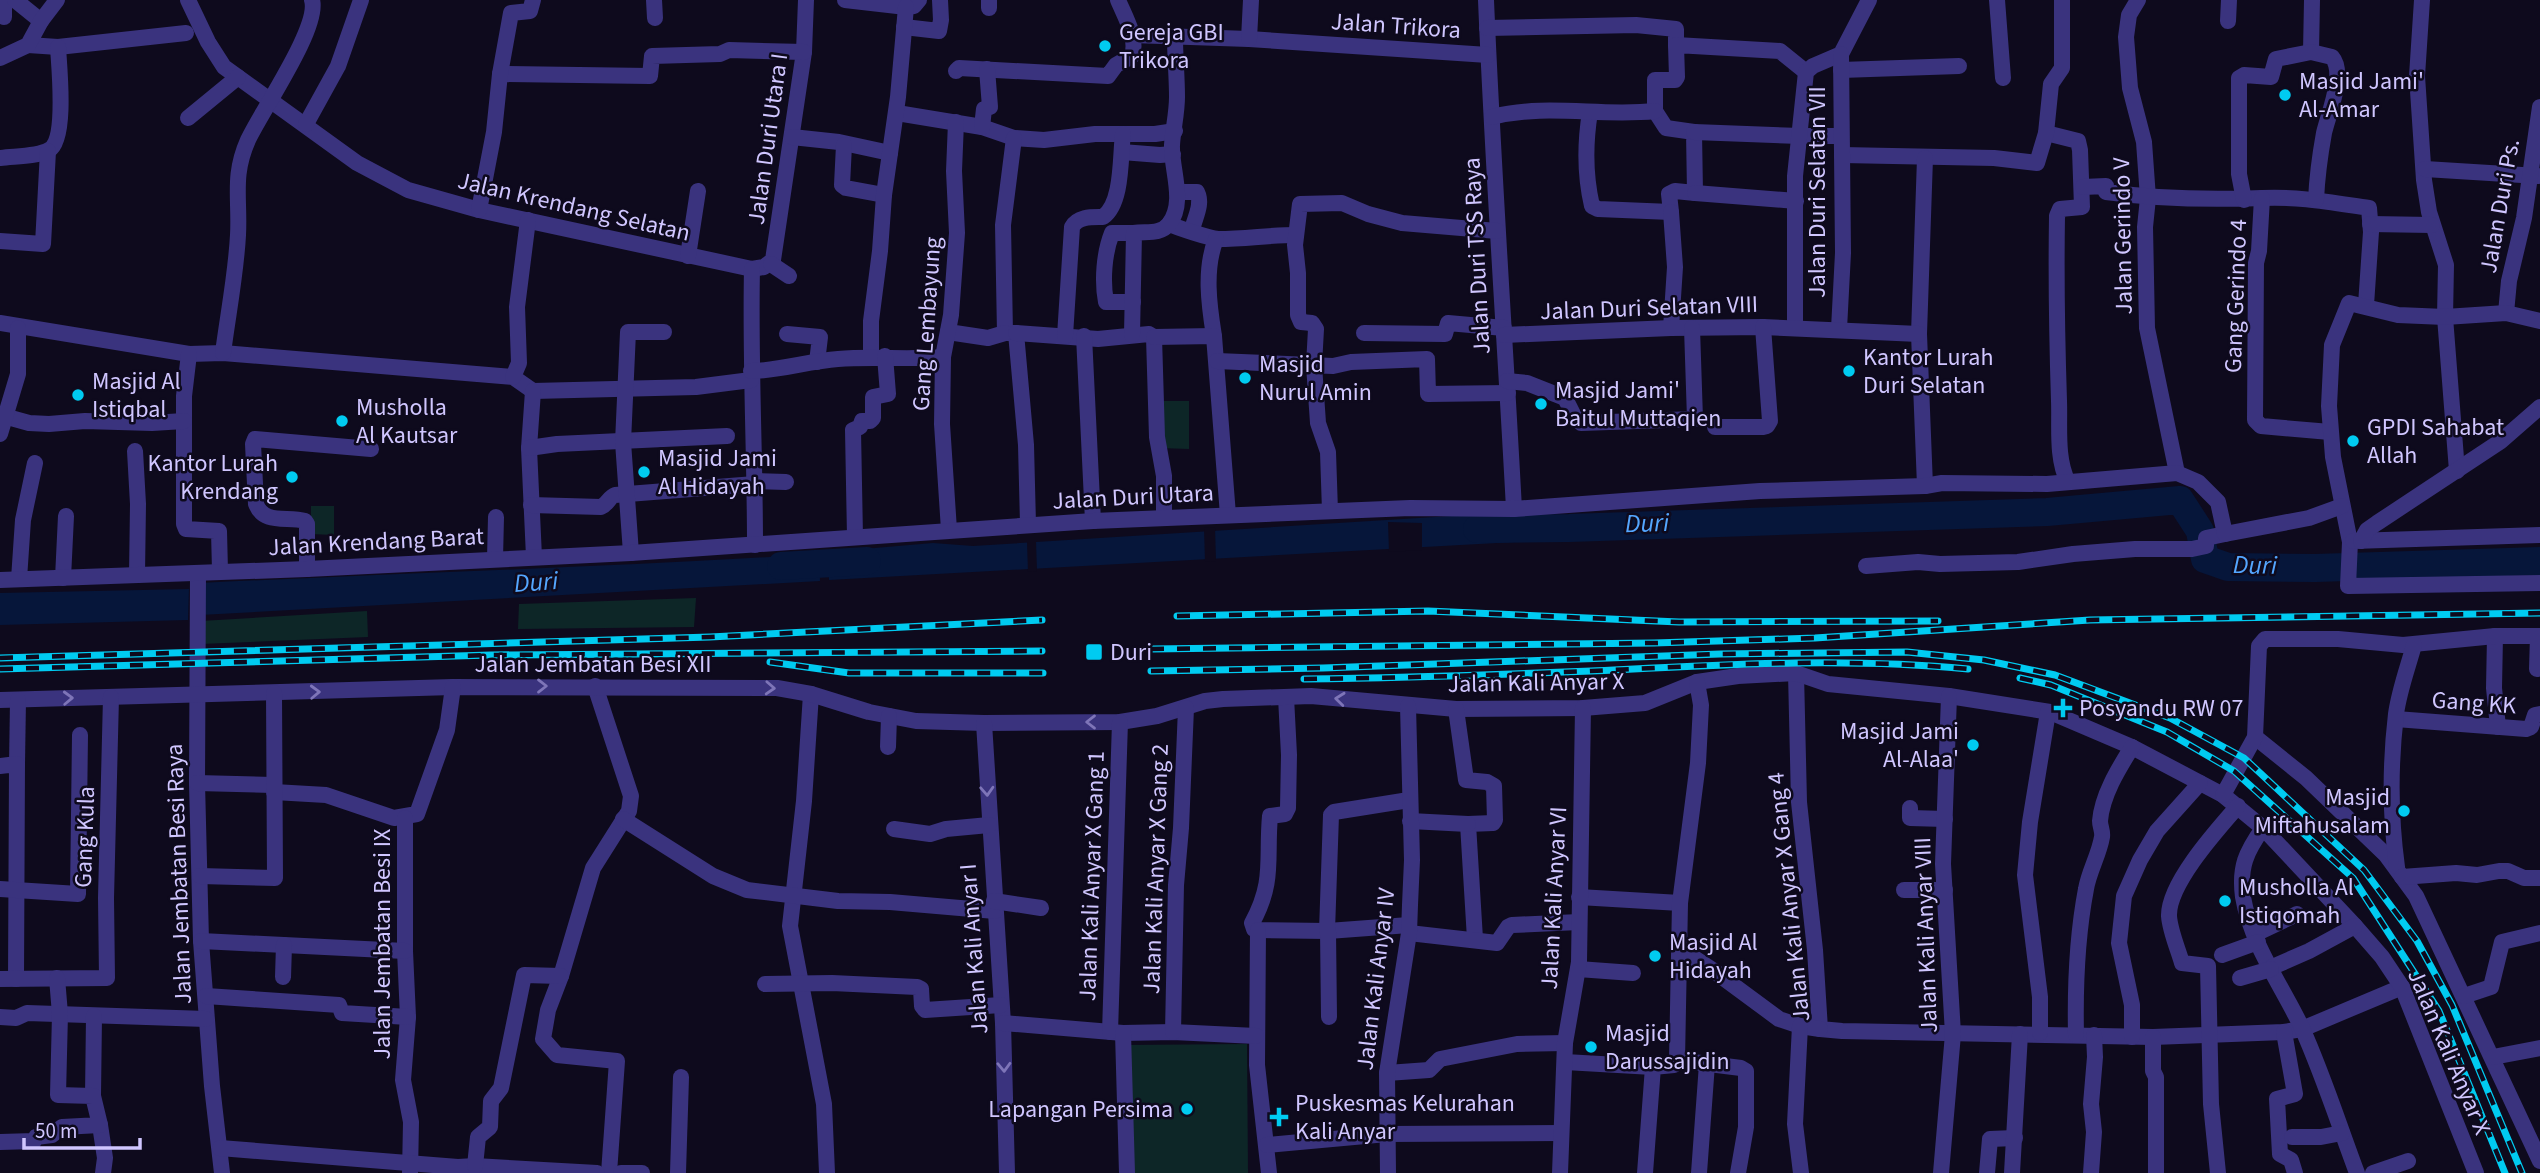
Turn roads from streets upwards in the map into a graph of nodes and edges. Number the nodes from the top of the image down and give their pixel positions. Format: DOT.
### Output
graph roads {
  1 [pos="15,0"];
  2 [pos="57,0"];
  3 [pos="188,0"];
  4 [pos="312,0"];
  5 [pos="362,0"];
  6 [pos="533,0"];
  7 [pos="654,0"];
  8 [pos="806,0"];
  9 [pos="845,0"];
  10 [pos="940,0"];
  11 [pos="1118,0"];
  12 [pos="1251,0"];
  13 [pos="1486,0"];
  14 [pos="1869,0"];
  15 [pos="1997,0"];
  16 [pos="2062,0"];
  17 [pos="2138,0"];
  18 [pos="2229,0"];
  19 [pos="2312,0"];
  20 [pos="2422,0"];
  21 [pos="913,4"];
  22 [pos="655,18"];
  23 [pos="41,21"];
  24 [pos="2228,21"];
  25 [pos="904,27"];
  26 [pos="1487,29"];
  27 [pos="186,33"];
  28 [pos="1132,35"];
  29 [pos="1175,37"];
  30 [pos="1249,39"];
  31 [pos="28,45"];
  32 [pos="1676,45"];
  33 [pos="58,47"];
  34 [pos="804,52"];
  35 [pos="2311,52"];
  36 [pos="1488,55"];
  37 [pos="0,58"];
  38 [pos="1841,62"];
  39 [pos="1959,66"];
  40 [pos="986,69"];
  41 [pos="956,71"];
  42 [pos="1806,72"];
  43 [pos="500,75"];
  44 [pos="238,77"];
  45 [pos="2003,78"];
  46 [pos="270,98"];
  47 [pos="2540,107"];
  48 [pos="1655,111"];
  49 [pos="1590,112"];
  50 [pos="897,113"];
  51 [pos="1492,117"];
  52 [pos="188,118"];
  53 [pos="956,122"];
  54 [pos="306,124"];
  55 [pos="982,127"];
  56 [pos="1175,131"];
  57 [pos="1694,132"];
  58 [pos="2046,133"];
  59 [pos="1123,134"];
  60 [pos="1800,136"];
  61 [pos="1837,136"];
  62 [pos="792,137"];
  63 [pos="1014,138"];
  64 [pos="844,145"];
  65 [pos="48,151"];
  66 [pos="1122,152"];
  67 [pos="890,153"];
  68 [pos="1173,154"];
  69 [pos="1842,155"];
  70 [pos="0,158"];
  71 [pos="1925,158"];
  72 [pos="2425,169"];
  73 [pos="2534,176"];
  74 [pos="2083,187"];
  75 [pos="698,191"];
  76 [pos="1177,191"];
  77 [pos="1695,193"];
  78 [pos="884,195"];
  79 [pos="2148,198"];
  80 [pos="2262,198"];
  81 [pos="2244,200"];
  82 [pos="2316,200"];
  83 [pos="1796,201"];
  84 [pos="479,210"];
  85 [pos="1671,212"];
  86 [pos="528,220"];
  87 [pos="1169,224"];
  88 [pos="2370,224"];
  89 [pos="2432,225"];
  90 [pos="1192,230"];
  91 [pos="1497,231"];
  92 [pos="1134,233"];
  93 [pos="1296,235"];
  94 [pos="1216,239"];
  95 [pos="0,241"];
  96 [pos="688,256"];
  97 [pos="771,264"];
  98 [pos="752,269"];
  99 [pos="789,276"];
  100 [pos="1133,302"];
  101 [pos="2366,305"];
  102 [pos="2506,313"];
  103 [pos="2445,317"];
  104 [pos="2540,321"];
  105 [pos="0,323"];
  106 [pos="1763,327"];
  107 [pos="18,328"];
  108 [pos="1671,328"];
  109 [pos="1692,328"];
  110 [pos="1795,328"];
  111 [pos="1839,329"];
  112 [pos="664,332"];
  113 [pos="948,332"];
  114 [pos="1364,332"];
  115 [pos="1504,332"];
  116 [pos="1010,333"];
  117 [pos="787,334"];
  118 [pos="1919,334"];
  119 [pos="1065,335"];
  120 [pos="1132,335"];
  121 [pos="1084,336"];
  122 [pos="1214,336"];
  123 [pos="1154,337"];
  124 [pos="223,353"];
  125 [pos="189,354"];
  126 [pos="878,356"];
  127 [pos="943,357"];
  128 [pos="1217,361"];
  129 [pos="817,362"];
  130 [pos="1314,365"];
  131 [pos="751,376"];
  132 [pos="513,377"];
  133 [pos="1507,387"];
  134 [pos="625,388"];
  135 [pos="533,391"];
  136 [pos="2540,407"];
  137 [pos="2,416"];
  138 [pos="184,421"];
  139 [pos="1715,427"];
  140 [pos="2330,432"];
  141 [pos="0,434"];
  142 [pos="727,436"];
  143 [pos="623,442"];
  144 [pos="530,448"];
  145 [pos="371,449"];
  146 [pos="135,451"];
  147 [pos="35,463"];
  148 [pos="2457,471"];
  149 [pos="2177,473"];
  150 [pos="786,482"];
  151 [pos="2067,482"];
  152 [pos="755,483"];
  153 [pos="1926,486"];
  154 [pos="628,494"];
  155 [pos="531,505"];
  156 [pos="2342,506"];
  157 [pos="1514,509"];
  158 [pos="1330,511"];
  159 [pos="1228,515"];
  160 [pos="66,516"];
  161 [pos="496,517"];
  162 [pos="1164,518"];
  163 [pos="1093,521"];
  164 [pos="1028,524"];
  165 [pos="949,530"];
  166 [pos="2224,534"];
  167 [pos="2540,535"];
  168 [pos="855,537"];
  169 [pos="2354,544"];
  170 [pos="755,545"];
  171 [pos="631,553"];
  172 [pos="534,557"];
  173 [pos="495,559"];
  174 [pos="1866,566"];
  175 [pos="307,569"];
  176 [pos="220,571"];
  177 [pos="137,575"];
  178 [pos="63,578"];
  179 [pos="198,578"];
  180 [pos="19,579"];
  181 [pos="0,580"];
  182 [pos="2540,583"];
  183 [pos="2495,636"];
  184 [pos="2539,636"];
  185 [pos="2414,645"];
  186 [pos="2537,669"];
  187 [pos="1796,673"];
  188 [pos="1697,682"];
  189 [pos="595,686"];
  190 [pos="453,687"];
  191 [pos="274,694"];
  192 [pos="811,694"];
  193 [pos="198,696"];
  194 [pos="1949,696"];
  195 [pos="111,697"];
  196 [pos="1286,697"];
  197 [pos="0,700"];
  198 [pos="18,700"];
  199 [pos="1408,706"];
  200 [pos="1185,708"];
  201 [pos="1583,708"];
  202 [pos="1456,709"];
  203 [pos="2048,712"];
  204 [pos="2540,713"];
  205 [pos="889,716"];
  206 [pos="2396,719"];
  207 [pos="1120,722"];
  208 [pos="984,723"];
  209 [pos="2498,727"];
  210 [pos="80,735"];
  211 [pos="2255,737"];
  212 [pos="888,747"];
  213 [pos="2132,747"];
  214 [pos="17,764"];
  215 [pos="0,766"];
  216 [pos="197,783"];
  217 [pos="2200,783"];
  218 [pos="273,788"];
  219 [pos="2222,795"];
  220 [pos="1409,800"];
  221 [pos="2238,806"];
  222 [pos="1910,808"];
  223 [pos="404,818"];
  224 [pos="623,819"];
  225 [pos="1945,820"];
  226 [pos="1410,821"];
  227 [pos="1468,824"];
  228 [pos="989,825"];
  229 [pos="2263,828"];
  230 [pos="894,829"];
  231 [pos="2400,873"];
  232 [pos="200,876"];
  233 [pos="2540,878"];
  234 [pos="8,889"];
  235 [pos="1904,890"];
  236 [pos="1945,890"];
  237 [pos="78,894"];
  238 [pos="792,895"];
  239 [pos="1579,897"];
  240 [pos="106,898"];
  241 [pos="1680,903"];
  242 [pos="994,906"];
  243 [pos="1041,908"];
  244 [pos="2297,914"];
  245 [pos="1579,922"];
  246 [pos="2355,926"];
  247 [pos="1409,929"];
  248 [pos="1258,930"];
  249 [pos="1327,931"];
  250 [pos="2540,933"];
  251 [pos="2257,938"];
  252 [pos="1475,939"];
  253 [pos="201,941"];
  254 [pos="284,945"];
  255 [pos="1679,948"];
  256 [pos="405,951"];
  257 [pos="2222,955"];
  258 [pos="1574,964"];
  259 [pos="2270,968"];
  260 [pos="1633,973"];
  261 [pos="561,976"];
  262 [pos="283,977"];
  263 [pos="57,978"];
  264 [pos="2240,978"];
  265 [pos="8,979"];
  266 [pos="801,983"];
  267 [pos="765,984"];
  268 [pos="2402,988"];
  269 [pos="205,996"];
  270 [pos="2464,996"];
  271 [pos="1001,1005"];
  272 [pos="60,1014"];
  273 [pos="94,1016"];
  274 [pos="0,1017"];
  275 [pos="408,1017"];
  276 [pos="1329,1017"];
  277 [pos="206,1018"];
  278 [pos="1003,1023"];
  279 [pos="1800,1026"];
  280 [pos="1820,1029"];
  281 [pos="2302,1029"];
  282 [pos="1116,1032"];
  283 [pos="1173,1032"];
  284 [pos="2284,1032"];
  285 [pos="2040,1033"];
  286 [pos="1953,1034"];
  287 [pos="2020,1034"];
  288 [pos="2076,1035"];
  289 [pos="2094,1035"];
  290 [pos="2210,1035"];
  291 [pos="1256,1036"];
  292 [pos="2132,1037"];
  293 [pos="2153,1037"];
  294 [pos="1565,1043"];
  295 [pos="2540,1048"];
  296 [pos="2493,1057"];
  297 [pos="1677,1060"];
  298 [pos="1565,1062"];
  299 [pos="1707,1063"];
  300 [pos="1653,1067"];
  301 [pos="1387,1073"];
  302 [pos="681,1077"];
  303 [pos="93,1096"];
  304 [pos="100,1125"];
  305 [pos="1561,1133"];
  306 [pos="2342,1133"];
  307 [pos="1387,1134"];
  308 [pos="2015,1138"];
  309 [pos="2292,1138"];
  310 [pos="0,1142"];
  311 [pos="1267,1144"];
  312 [pos="220,1148"];
  313 [pos="2409,1161"];
  314 [pos="2540,1161"];
  315 [pos="475,1166"];
  316 [pos="411,1169"];
  317 [pos="458,1170"];
  318 [pos="96,1173"];
  319 [pos="103,1173"];
  320 [pos="222,1173"];
  321 [pos="597,1173"];
  322 [pos="609,1173"];
  323 [pos="621,1173"];
  324 [pos="634,1173"];
  325 [pos="642,1173"];
  326 [pos="678,1173"];
  327 [pos="827,1173"];
  328 [pos="1007,1173"];
  329 [pos="1126,1173"];
  330 [pos="1269,1173"];
  331 [pos="1388,1173"];
  332 [pos="1560,1173"];
  333 [pos="1645,1173"];
  334 [pos="1699,1173"];
  335 [pos="1738,1173"];
  336 [pos="1801,1173"];
  337 [pos="1941,1173"];
  338 [pos="1987,1173"];
  339 [pos="2012,1173"];
  340 [pos="2091,1173"];
  341 [pos="2156,1173"];
  342 [pos="2218,1173"];
  343 [pos="2295,1173"];
  344 [pos="2357,1173"];
  345 [pos="2373,1173"];
  346 [pos="2476,1173"];
  1 -- 23 [label="street"];
  2 -- 23 [label="street"];
  3 -- 44 [label="street, Jalan Krendang Selatan"];
  4 -- 46 [label="street"];
  5 -- 54 [label="street"];
  6 -- 43 [label="street"];
  7 -- 22 [label="street"];
  8 -- 34 [label="street, Jalan Duri Utara I"];
  9 -- 21 [label="street"];
  10 -- 25 [label="street"];
  11 -- 28 [label="street"];
  12 -- 30 [label="street"];
  13 -- 26 [label="street, Jalan Duri TSS Raya"];
  14 -- 38 [label="street"];
  15 -- 45 [label="street"];
  16 -- 58 [label="street"];
  17 -- 79 [label="street, Jalan Gerindo V"];
  18 -- 24 [label="street"];
  19 -- 35 [label="street"];
  20 -- 72 [label="street"];
  21 -- 25 [label="street"];
  23 -- 31 [label="street"];
  25 -- 50 [label="street"];
  26 -- 32 [label="street"];
  26 -- 36 [label="street, Jalan Duri TSS Raya"];
  27 -- 33 [label="street"];
  28 -- 29 [label="street, Jalan Trikora"];
  28 -- 40 [label="street"];
  29 -- 30 [label="street, Jalan Trikora"];
  29 -- 56 [label="street"];
  30 -- 36 [label="street, Jalan Trikora"];
  31 -- 33 [label="street"];
  31 -- 37 [label="street"];
  32 -- 42 [label="street"];
  32 -- 48 [label="street"];
  33 -- 65 [label="street"];
  34 -- 43 [label="street"];
  34 -- 62 [label="street, Jalan Duri Utara I"];
  35 -- 81 [label="street"];
  35 -- 82 [label="street"];
  36 -- 51 [label="street, Jalan Duri TSS Raya"];
  38 -- 39 [label="street"];
  38 -- 42 [label="street"];
  38 -- 69 [label="street, Jalan Duri Selatan VII"];
  40 -- 41 [label="street"];
  40 -- 55 [label="street"];
  42 -- 60 [label="street, Jalan Duri Selatan VIII"];
  43 -- 84 [label="street"];
  44 -- 46 [label="street, Jalan Krendang Selatan"];
  44 -- 52 [label="street"];
  46 -- 54 [label="street, Jalan Krendang Selatan"];
  46 -- 124 [label="street"];
  47 -- 73 [label="street, Jalan Duri Ps."];
  48 -- 49 [label="street"];
  48 -- 57 [label="street"];
  49 -- 51 [label="street"];
  49 -- 85 [label="street"];
  50 -- 53 [label="street"];
  50 -- 67 [label="street"];
  51 -- 91 [label="street, Jalan Duri TSS Raya"];
  53 -- 55 [label="street"];
  53 -- 113 [label="street, Gang Lembayung"];
  54 -- 84 [label="street, Jalan Krendang Selatan"];
  55 -- 63 [label="street"];
  56 -- 59 [label="street"];
  56 -- 68 [label="street"];
  57 -- 60 [label="street"];
  57 -- 77 [label="street"];
  58 -- 71 [label="street"];
  58 -- 74 [label="street"];
  59 -- 63 [label="street"];
  59 -- 66 [label="street"];
  60 -- 61 [label="street"];
  60 -- 83 [label="street, Jalan Duri Selatan VIII"];
  62 -- 64 [label="street"];
  62 -- 97 [label="street, Jalan Duri Utara I"];
  63 -- 116 [label="street"];
  64 -- 67 [label="street"];
  64 -- 78 [label="street"];
  65 -- 70 [label="street"];
  65 -- 95 [label="street"];
  66 -- 68 [label="street"];
  66 -- 119 [label="street"];
  67 -- 78 [label="street"];
  68 -- 76 [label="street"];
  69 -- 71 [label="street"];
  69 -- 111 [label="street, Jalan Duri Selatan VII"];
  71 -- 118 [label="street"];
  72 -- 73 [label="street"];
  72 -- 89 [label="street"];
  73 -- 102 [label="street, Jalan Duri Ps."];
  74 -- 79 [label="street"];
  74 -- 151 [label="street"];
  75 -- 96 [label="street"];
  76 -- 87 [label="street"];
  76 -- 90 [label="street"];
  77 -- 83 [label="street"];
  77 -- 85 [label="street"];
  78 -- 126 [label="street"];
  79 -- 81 [label="street"];
  79 -- 149 [label="street, Jalan Gerindo V"];
  80 -- 81 [label="street"];
  80 -- 82 [label="street, Gang Gerindo 4"];
  80 -- 140 [label="street, Gang Gerindo 4"];
  82 -- 88 [label="street, Gang Gerindo 4"];
  83 -- 110 [label="street, Jalan Duri Selatan VIII"];
  84 -- 86 [label="street, Jalan Krendang Selatan"];
  85 -- 108 [label="street"];
  86 -- 96 [label="street, Jalan Krendang Selatan"];
  86 -- 132 [label="street"];
  87 -- 90 [label="street"];
  87 -- 92 [label="street"];
  88 -- 89 [label="street"];
  88 -- 101 [label="street"];
  89 -- 103 [label="street"];
  90 -- 94 [label="street"];
  91 -- 93 [label="street"];
  91 -- 115 [label="street, Jalan Duri TSS Raya"];
  92 -- 100 [label="street"];
  92 -- 100 [label="street"];
  93 -- 94 [label="street"];
  93 -- 130 [label="street"];
  94 -- 122 [label="street"];
  96 -- 98 [label="street, Jalan Krendang Selatan"];
  97 -- 98 [label="street"];
  97 -- 99 [label="street"];
  98 -- 131 [label="street"];
  100 -- 120 [label="street"];
  101 -- 103 [label="street"];
  101 -- 140 [label="street"];
  102 -- 103 [label="street"];
  102 -- 104 [label="street"];
  103 -- 148 [label="street"];
  105 -- 107 [label="street"];
  106 -- 109 [label="street, Jalan Duri Selatan VIII"];
  106 -- 110 [label="street, Jalan Duri Selatan VIII"];
  106 -- 139 [label="street"];
  107 -- 125 [label="street"];
  107 -- 137 [label="street"];
  108 -- 109 [label="street, Jalan Duri Selatan VIII"];
  108 -- 115 [label="street, Jalan Duri Selatan VIII"];
  109 -- 133 [label="street"];
  110 -- 111 [label="street, Jalan Duri Selatan VIII"];
  111 -- 118 [label="street, Jalan Duri Selatan VIII"];
  112 -- 134 [label="street"];
  113 -- 116 [label="street"];
  113 -- 127 [label="street, Gang Lembayung"];
  114 -- 115 [label="street, Jalan Duri Selatan VIII"];
  115 -- 133 [label="street, Jalan Duri TSS Raya"];
  116 -- 119 [label="street"];
  116 -- 164 [label="street"];
  117 -- 129 [label="street"];
  118 -- 153 [label="street"];
  119 -- 121 [label="street"];
  120 -- 121 [label="street"];
  120 -- 123 [label="street"];
  121 -- 163 [label="street"];
  122 -- 123 [label="street"];
  122 -- 128 [label="street"];
  123 -- 162 [label="street"];
  124 -- 125 [label="street"];
  124 -- 132 [label="street"];
  125 -- 138 [label="street"];
  126 -- 127 [label="street"];
  126 -- 129 [label="street"];
  126 -- 168 [label="street"];
  127 -- 165 [label="street, Gang Lembayung"];
  128 -- 130 [label="street"];
  128 -- 159 [label="street"];
  129 -- 131 [label="street"];
  130 -- 133 [label="street"];
  130 -- 158 [label="street"];
  131 -- 134 [label="street"];
  131 -- 152 [label="street"];
  132 -- 135 [label="street"];
  133 -- 157 [label="street, Jalan Duri TSS Raya"];
  134 -- 135 [label="street"];
  134 -- 143 [label="street"];
  135 -- 144 [label="street"];
  136 -- 148 [label="street"];
  137 -- 138 [label="street"];
  137 -- 141 [label="street"];
  138 -- 176 [label="street"];
  140 -- 156 [label="street"];
  142 -- 143 [label="street"];
  143 -- 144 [label="street"];
  143 -- 154 [label="street"];
  144 -- 155 [label="street"];
  145 -- 175 [label="street"];
  146 -- 177 [label="street"];
  147 -- 180 [label="street"];
  148 -- 169 [label="street"];
  149 -- 151 [label="street, Jalan Duri Utara"];
  149 -- 166 [label="street"];
  150 -- 152 [label="street"];
  151 -- 153 [label="street, Jalan Duri Utara"];
  152 -- 154 [label="street"];
  152 -- 170 [label="street"];
  153 -- 157 [label="street, Jalan Duri Utara"];
  154 -- 155 [label="street"];
  154 -- 171 [label="street"];
  155 -- 172 [label="street"];
  156 -- 166 [label="street"];
  156 -- 169 [label="street"];
  157 -- 158 [label="street, Jalan Duri Utara"];
  158 -- 159 [label="street, Jalan Duri Utara"];
  159 -- 162 [label="street, Jalan Duri Utara"];
  160 -- 178 [label="street"];
  161 -- 173 [label="street"];
  162 -- 163 [label="street, Jalan Duri Utara"];
  163 -- 164 [label="street, Jalan Duri Utara"];
  164 -- 165 [label="street, Jalan Duri Utara"];
  165 -- 168 [label="street, Jalan Duri Utara"];
  166 -- 174 [label="street"];
  167 -- 169 [label="street"];
  168 -- 170 [label="street, Jalan Duri Utara"];
  169 -- 182 [label="street"];
  170 -- 171 [label="street, Jalan Krendang Barat"];
  171 -- 172 [label="street, Jalan Krendang Barat"];
  172 -- 173 [label="street, Jalan Krendang Barat"];
  173 -- 175 [label="street, Jalan Krendang Barat"];
  175 -- 176 [label="street, Jalan Krendang Barat"];
  176 -- 179 [label="street, Jalan Krendang Barat"];
  177 -- 178 [label="street, Jalan Krendang Barat"];
  177 -- 179 [label="street, Jalan Krendang Barat"];
  178 -- 180 [label="street, Jalan Krendang Barat"];
  179 -- 193 [label="street, Jalan Jembatan Besi Raya"];
  180 -- 181 [label="street, Jalan Krendang Barat"];
  183 -- 184 [label="street"];
  183 -- 185 [label="street"];
  183 -- 209 [label="street"];
  184 -- 186 [label="street"];
  185 -- 206 [label="street"];
  185 -- 211 [label="street"];
  187 -- 188 [label="street, Jalan Kali Anyar X"];
  187 -- 194 [label="street, Jalan Kali Anyar X"];
  187 -- 280 [label="street, Jalan Kali Anyar X Gang 4"];
  188 -- 201 [label="street, Jalan Kali Anyar X"];
  188 -- 241 [label="street"];
  190 -- 189 [label="street, Jalan Jembatan Besi XII, one-way"];
  189 -- 192 [label="street, Jalan Jembatan Besi XII, one-way"];
  189 -- 224 [label="street"];
  191 -- 190 [label="street, Jalan Jembatan Besi XII, one-way"];
  190 -- 223 [label="street, Jalan Jembatan Besi IX"];
  191 -- 193 [label="street, Jalan Jembatan Besi XII"];
  191 -- 218 [label="street"];
  192 -- 205 [label="street, Jalan Jembatan Besi XII"];
  192 -- 238 [label="street"];
  193 -- 195 [label="street, Jalan Jembatan Besi XII"];
  193 -- 216 [label="street, Jalan Jembatan Besi Raya"];
  194 -- 203 [label="street, Jalan Kali Anyar X"];
  194 -- 225 [label="street, Jalan Kali Anyar VIII"];
  198 -- 195 [label="street, Jalan Jembatan Besi XII, one-way"];
  195 -- 240 [label="street, Gang Kula"];
  199 -- 196 [label="street, Jalan Kali Anyar X, one-way"];
  196 -- 200 [label="street, Jalan Kali Anyar X"];
  196 -- 248 [label="street"];
  197 -- 198 [label="street, Jalan Jembatan Besi XII"];
  198 -- 214 [label="street"];
  199 -- 202 [label="street, Jalan Kali Anyar X"];
  199 -- 220 [label="street, Jalan Kali Anyar IV"];
  200 -- 207 [label="street, Jalan Kali Anyar X"];
  200 -- 283 [label="street, Jalan Kali Anyar X Gang 2"];
  201 -- 202 [label="street, Jalan Kali Anyar X"];
  201 -- 239 [label="street, Jalan Kali Anyar VI"];
  202 -- 227 [label="street"];
  203 -- 213 [label="street, Jalan Kali Anyar X"];
  203 -- 285 [label="street"];
  204 -- 209 [label="street, Gang KK"];
  205 -- 208 [label="street, Jalan Jembatan Besi XII"];
  205 -- 212 [label="street"];
  206 -- 209 [label="street, Gang KK"];
  206 -- 231 [label="street"];
  207 -- 208 [label="street, Jalan Kali Anyar X, one-way"];
  207 -- 282 [label="street, Jalan Kali Anyar X Gang 1"];
  208 -- 228 [label="street, Jalan Kali Anyar I, one-way"];
  210 -- 237 [label="street"];
  211 -- 219 [label="street"];
  211 -- 231 [label="street"];
  213 -- 217 [label="street, Jalan Kali Anyar X"];
  213 -- 288 [label="street"];
  214 -- 215 [label="street"];
  214 -- 234 [label="street"];
  216 -- 218 [label="street"];
  216 -- 232 [label="street, Jalan Jembatan Besi Raya"];
  217 -- 219 [label="street, Jalan Kali Anyar X"];
  217 -- 292 [label="street"];
  218 -- 223 [label="street"];
  218 -- 232 [label="street"];
  219 -- 221 [label="street, Jalan Kali Anyar X"];
  220 -- 226 [label="street, Jalan Kali Anyar IV"];
  220 -- 249 [label="street"];
  221 -- 229 [label="street, Jalan Kali Anyar X"];
  221 -- 290 [label="street"];
  222 -- 225 [label="street"];
  223 -- 256 [label="street, Jalan Jembatan Besi IX"];
  224 -- 238 [label="street"];
  224 -- 261 [label="street"];
  225 -- 236 [label="street, Jalan Kali Anyar VIII"];
  226 -- 227 [label="street"];
  226 -- 247 [label="street, Jalan Kali Anyar IV"];
  227 -- 252 [label="street"];
  228 -- 230 [label="street"];
  228 -- 242 [label="street, Jalan Kali Anyar I"];
  229 -- 246 [label="street, Jalan Kali Anyar X"];
  229 -- 251 [label="street"];
  231 -- 233 [label="street"];
  231 -- 270 [label="street"];
  232 -- 253 [label="street, Jalan Jembatan Besi Raya"];
  234 -- 237 [label="street"];
  234 -- 265 [label="street"];
  235 -- 236 [label="street"];
  236 -- 286 [label="street, Jalan Kali Anyar VIII"];
  237 -- 240 [label="street"];
  238 -- 242 [label="street"];
  238 -- 266 [label="street"];
  239 -- 241 [label="street"];
  239 -- 245 [label="street, Jalan Kali Anyar VI"];
  240 -- 263 [label="street, Gang Kula"];
  241 -- 255 [label="street"];
  242 -- 243 [label="street"];
  242 -- 271 [label="street, Jalan Kali Anyar I"];
  244 -- 251 [label="street"];
  245 -- 252 [label="street"];
  245 -- 258 [label="street, Jalan Kali Anyar VI"];
  246 -- 259 [label="street"];
  246 -- 268 [label="street, Jalan Kali Anyar X"];
  247 -- 249 [label="street"];
  247 -- 252 [label="street"];
  247 -- 301 [label="street, Jalan Kali Anyar IV"];
  248 -- 249 [label="street"];
  248 -- 291 [label="street"];
  249 -- 276 [label="street"];
  250 -- 270 [label="street"];
  251 -- 257 [label="street"];
  251 -- 259 [label="street"];
  253 -- 254 [label="street"];
  253 -- 269 [label="street, Jalan Jembatan Besi Raya"];
  254 -- 256 [label="street"];
  254 -- 262 [label="street"];
  255 -- 279 [label="street"];
  255 -- 297 [label="street"];
  256 -- 275 [label="street, Jalan Jembatan Besi IX"];
  258 -- 260 [label="street"];
  258 -- 294 [label="street, Jalan Kali Anyar VI"];
  259 -- 264 [label="street"];
  259 -- 281 [label="street"];
  261 -- 315 [label="street"];
  261 -- 322 [label="street"];
  263 -- 265 [label="street"];
  263 -- 272 [label="street"];
  266 -- 267 [label="street"];
  266 -- 271 [label="street"];
  266 -- 327 [label="street"];
  268 -- 281 [label="street, Jalan Kali Anyar X Gang 4"];
  268 -- 346 [label="street, Jalan Kali Anyar X"];
  269 -- 275 [label="street"];
  269 -- 277 [label="street, Jalan Jembatan Besi Raya"];
  270 -- 296 [label="street"];
  271 -- 278 [label="street, Jalan Kali Anyar I"];
  272 -- 273 [label="street"];
  272 -- 274 [label="street"];
  272 -- 303 [label="street"];
  273 -- 277 [label="street"];
  273 -- 303 [label="street"];
  275 -- 316 [label="street, Jalan Jembatan Besi IX"];
  277 -- 312 [label="street, Jalan Jembatan Besi Raya"];
  278 -- 282 [label="street"];
  278 -- 328 [label="street, Jalan Kali Anyar I, one-way"];
  279 -- 280 [label="street"];
  279 -- 336 [label="street"];
  280 -- 286 [label="street, Jalan Kali Anyar X Gang 4"];
  281 -- 284 [label="street, Jalan Kali Anyar X Gang 4"];
  281 -- 306 [label="street"];
  282 -- 283 [label="street"];
  282 -- 329 [label="street, Jalan Kali Anyar X Gang 1"];
  283 -- 291 [label="street"];
  284 -- 290 [label="street, Jalan Kali Anyar X Gang 4"];
  284 -- 343 [label="street"];
  285 -- 287 [label="street, Jalan Kali Anyar X Gang 4"];
  285 -- 288 [label="street, Jalan Kali Anyar X Gang 4"];
  286 -- 287 [label="street, Jalan Kali Anyar X Gang 4"];
  286 -- 337 [label="street, Jalan Kali Anyar VIII"];
  287 -- 308 [label="street"];
  288 -- 289 [label="street, Jalan Kali Anyar X Gang 4"];
  289 -- 292 [label="street, Jalan Kali Anyar X Gang 4"];
  289 -- 340 [label="street"];
  290 -- 293 [label="street, Jalan Kali Anyar X Gang 4"];
  290 -- 342 [label="street"];
  291 -- 311 [label="street"];
  292 -- 293 [label="street, Jalan Kali Anyar X Gang 4"];
  293 -- 341 [label="street"];
  294 -- 298 [label="street, Jalan Kali Anyar VI"];
  294 -- 301 [label="street"];
  295 -- 296 [label="street"];
  296 -- 314 [label="street"];
  297 -- 299 [label="street"];
  297 -- 300 [label="street"];
  298 -- 300 [label="street"];
  298 -- 305 [label="street, Jalan Kali Anyar VI"];
  299 -- 334 [label="street"];
  299 -- 335 [label="street"];
  300 -- 333 [label="street"];
  301 -- 307 [label="street, Jalan Kali Anyar IV"];
  302 -- 326 [label="street"];
  303 -- 304 [label="street"];
  304 -- 310 [label="street"];
  304 -- 319 [label="street"];
  305 -- 307 [label="street"];
  305 -- 332 [label="street, Jalan Kali Anyar VI"];
  306 -- 309 [label="street"];
  306 -- 344 [label="street"];
  307 -- 311 [label="street"];
  307 -- 331 [label="street, Jalan Kali Anyar IV"];
  308 -- 338 [label="street"];
  308 -- 339 [label="street"];
  311 -- 330 [label="street"];
  312 -- 316 [label="street"];
  312 -- 320 [label="street, Jalan Jembatan Besi Raya"];
  313 -- 345 [label="street"];
  315 -- 317 [label="street"];
  315 -- 321 [label="street"];
  316 -- 317 [label="street"];
  318 -- 319 [label="street"];
  323 -- 324 [label="street"];
  324 -- 325 [label="street"];
}
